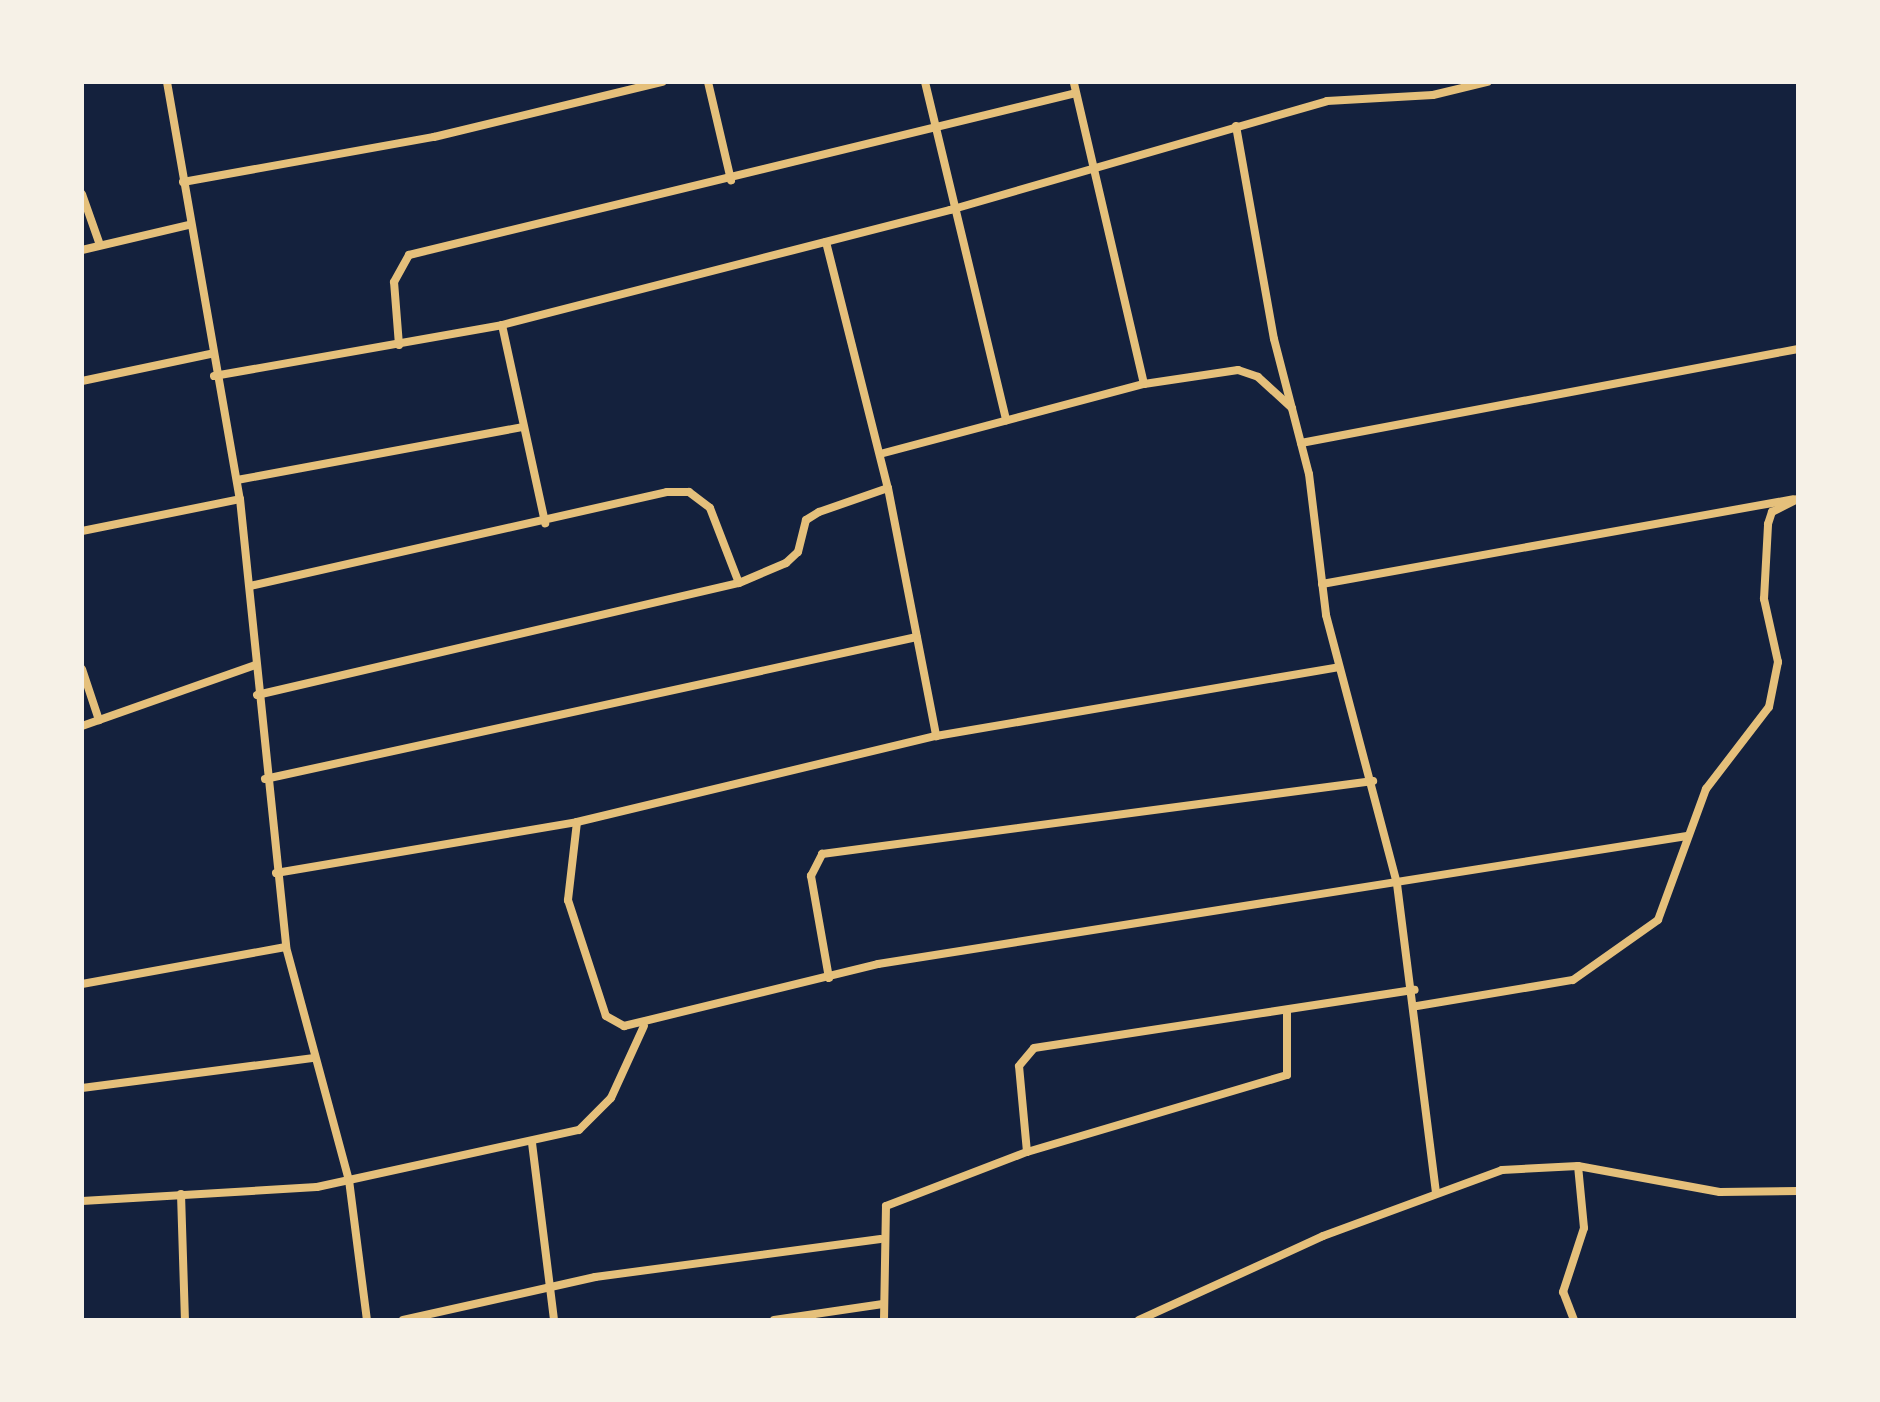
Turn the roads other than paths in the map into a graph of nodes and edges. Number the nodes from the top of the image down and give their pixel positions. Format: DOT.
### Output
graph roads {
  1 [pos="167,82"];
  2 [pos="662,82"];
  3 [pos="708,82"];
  4 [pos="925,82"];
  5 [pos="1074,82"];
  6 [pos="1487,82"];
  7 [pos="1076,93"];
  8 [pos="932,125"];
  9 [pos="1236,126"];
  10 [pos="1095,168"];
  11 [pos="731,180"];
  12 [pos="183,182"];
  13 [pos="82,194"];
  14 [pos="950,210"];
  15 [pos="189,225"];
  16 [pos="826,242"];
  17 [pos="100,245"];
  18 [pos="82,250"];
  19 [pos="502,325"];
  20 [pos="399,345"];
  21 [pos="1798,349"];
  22 [pos="210,354"];
  23 [pos="214,376"];
  24 [pos="82,381"];
  25 [pos="1144,384"];
  26 [pos="1292,408"];
  27 [pos="1006,420"];
  28 [pos="522,427"];
  29 [pos="1301,443"];
  30 [pos="880,454"];
  31 [pos="237,480"];
  32 [pos="888,488"];
  33 [pos="1798,498"];
  34 [pos="240,499"];
  35 [pos="545,523"];
  36 [pos="82,531"];
  37 [pos="739,583"];
  38 [pos="1322,584"];
  39 [pos="250,586"];
  40 [pos="917,637"];
  41 [pos="255,665"];
  42 [pos="1339,667"];
  43 [pos="82,669"];
  44 [pos="257,695"];
  45 [pos="99,720"];
  46 [pos="82,726"];
  47 [pos="936,736"];
  48 [pos="265,779"];
  49 [pos="1373,781"];
  50 [pos="577,822"];
  51 [pos="1687,836"];
  52 [pos="276,873"];
  53 [pos="1397,884"];
  54 [pos="286,947"];
  55 [pos="829,978"];
  56 [pos="82,984"];
  57 [pos="1415,990"];
  58 [pos="1417,1006"];
  59 [pos="1287,1011"];
  60 [pos="644,1026"];
  61 [pos="314,1058"];
  62 [pos="82,1088"];
  63 [pos="532,1143"];
  64 [pos="1027,1152"];
  65 [pos="1578,1166"];
  66 [pos="349,1180"];
  67 [pos="1798,1191"];
  68 [pos="1436,1192"];
  69 [pos="181,1194"];
  70 [pos="82,1201"];
  71 [pos="880,1239"];
  72 [pos="546,1287"];
  73 [pos="883,1304"];
  74 [pos="185,1320"];
  75 [pos="367,1320"];
  76 [pos="403,1320"];
  77 [pos="554,1320"];
  78 [pos="774,1320"];
  79 [pos="884,1320"];
  80 [pos="1139,1320"];
  81 [pos="1574,1320"];
  1 -- 12 [label="street"];
  2 -- 12 [label="street"];
  3 -- 11 [label="street"];
  4 -- 8 [label="street"];
  5 -- 7 [label="street"];
  6 -- 9 [label="street"];
  7 -- 8 [label="street"];
  7 -- 10 [label="street"];
  8 -- 11 [label="street"];
  8 -- 14 [label="street"];
  9 -- 10 [label="street"];
  9 -- 26 [label="street"];
  10 -- 14 [label="street"];
  10 -- 25 [label="street"];
  11 -- 20 [label="street"];
  12 -- 15 [label="street"];
  13 -- 17 [label="street"];
  14 -- 16 [label="street"];
  14 -- 27 [label="street"];
  15 -- 17 [label="street"];
  15 -- 22 [label="street"];
  16 -- 19 [label="street"];
  16 -- 30 [label="street"];
  17 -- 18 [label="street"];
  19 -- 20 [label="street"];
  19 -- 28 [label="street"];
  20 -- 23 [label="street"];
  21 -- 29 [label="street"];
  22 -- 23 [label="street"];
  22 -- 24 [label="street"];
  23 -- 31 [label="street"];
  25 -- 26 [label="street"];
  25 -- 27 [label="street"];
  26 -- 29 [label="street"];
  27 -- 30 [label="street"];
  28 -- 31 [label="street"];
  28 -- 35 [label="street"];
  29 -- 38 [label="street"];
  30 -- 32 [label="street"];
  31 -- 34 [label="street"];
  32 -- 37 [label="street"];
  32 -- 40 [label="street"];
  33 -- 38 [label="street"];
  33 -- 51 [label="street"];
  34 -- 36 [label="street"];
  34 -- 39 [label="street"];
  35 -- 37 [label="street"];
  35 -- 39 [label="street"];
  37 -- 44 [label="street"];
  38 -- 42 [label="street"];
  39 -- 41 [label="street"];
  40 -- 47 [label="street"];
  40 -- 48 [label="street"];
  41 -- 44 [label="street"];
  41 -- 45 [label="street"];
  42 -- 47 [label="street"];
  42 -- 49 [label="street"];
  43 -- 45 [label="street"];
  44 -- 48 [label="street"];
  45 -- 46 [label="street"];
  47 -- 50 [label="street"];
  48 -- 52 [label="street"];
  49 -- 53 [label="street"];
  49 -- 55 [label="street"];
  50 -- 52 [label="street"];
  50 -- 60 [label="street"];
  51 -- 53 [label="street"];
  51 -- 58 [label="street"];
  52 -- 54 [label="street"];
  53 -- 55 [label="street"];
  53 -- 57 [label="street"];
  54 -- 56 [label="street"];
  54 -- 61 [label="street"];
  55 -- 60 [label="street"];
  57 -- 58 [label="street"];
  57 -- 59 [label="street"];
  58 -- 68 [label="street"];
  59 -- 64 [label="street"];
  59 -- 64 [label="street"];
  60 -- 63 [label="street"];
  61 -- 62 [label="street"];
  61 -- 66 [label="street"];
  63 -- 66 [label="street"];
  63 -- 72 [label="street"];
  64 -- 71 [label="street"];
  65 -- 67 [label="street"];
  65 -- 68 [label="street"];
  65 -- 81 [label="street"];
  66 -- 69 [label="street"];
  66 -- 75 [label="street"];
  68 -- 80 [label="street"];
  69 -- 70 [label="street"];
  69 -- 74 [label="street"];
  71 -- 72 [label="street"];
  71 -- 73 [label="street"];
  72 -- 76 [label="street"];
  72 -- 77 [label="street"];
  73 -- 78 [label="street"];
  73 -- 79 [label="street"];
}
